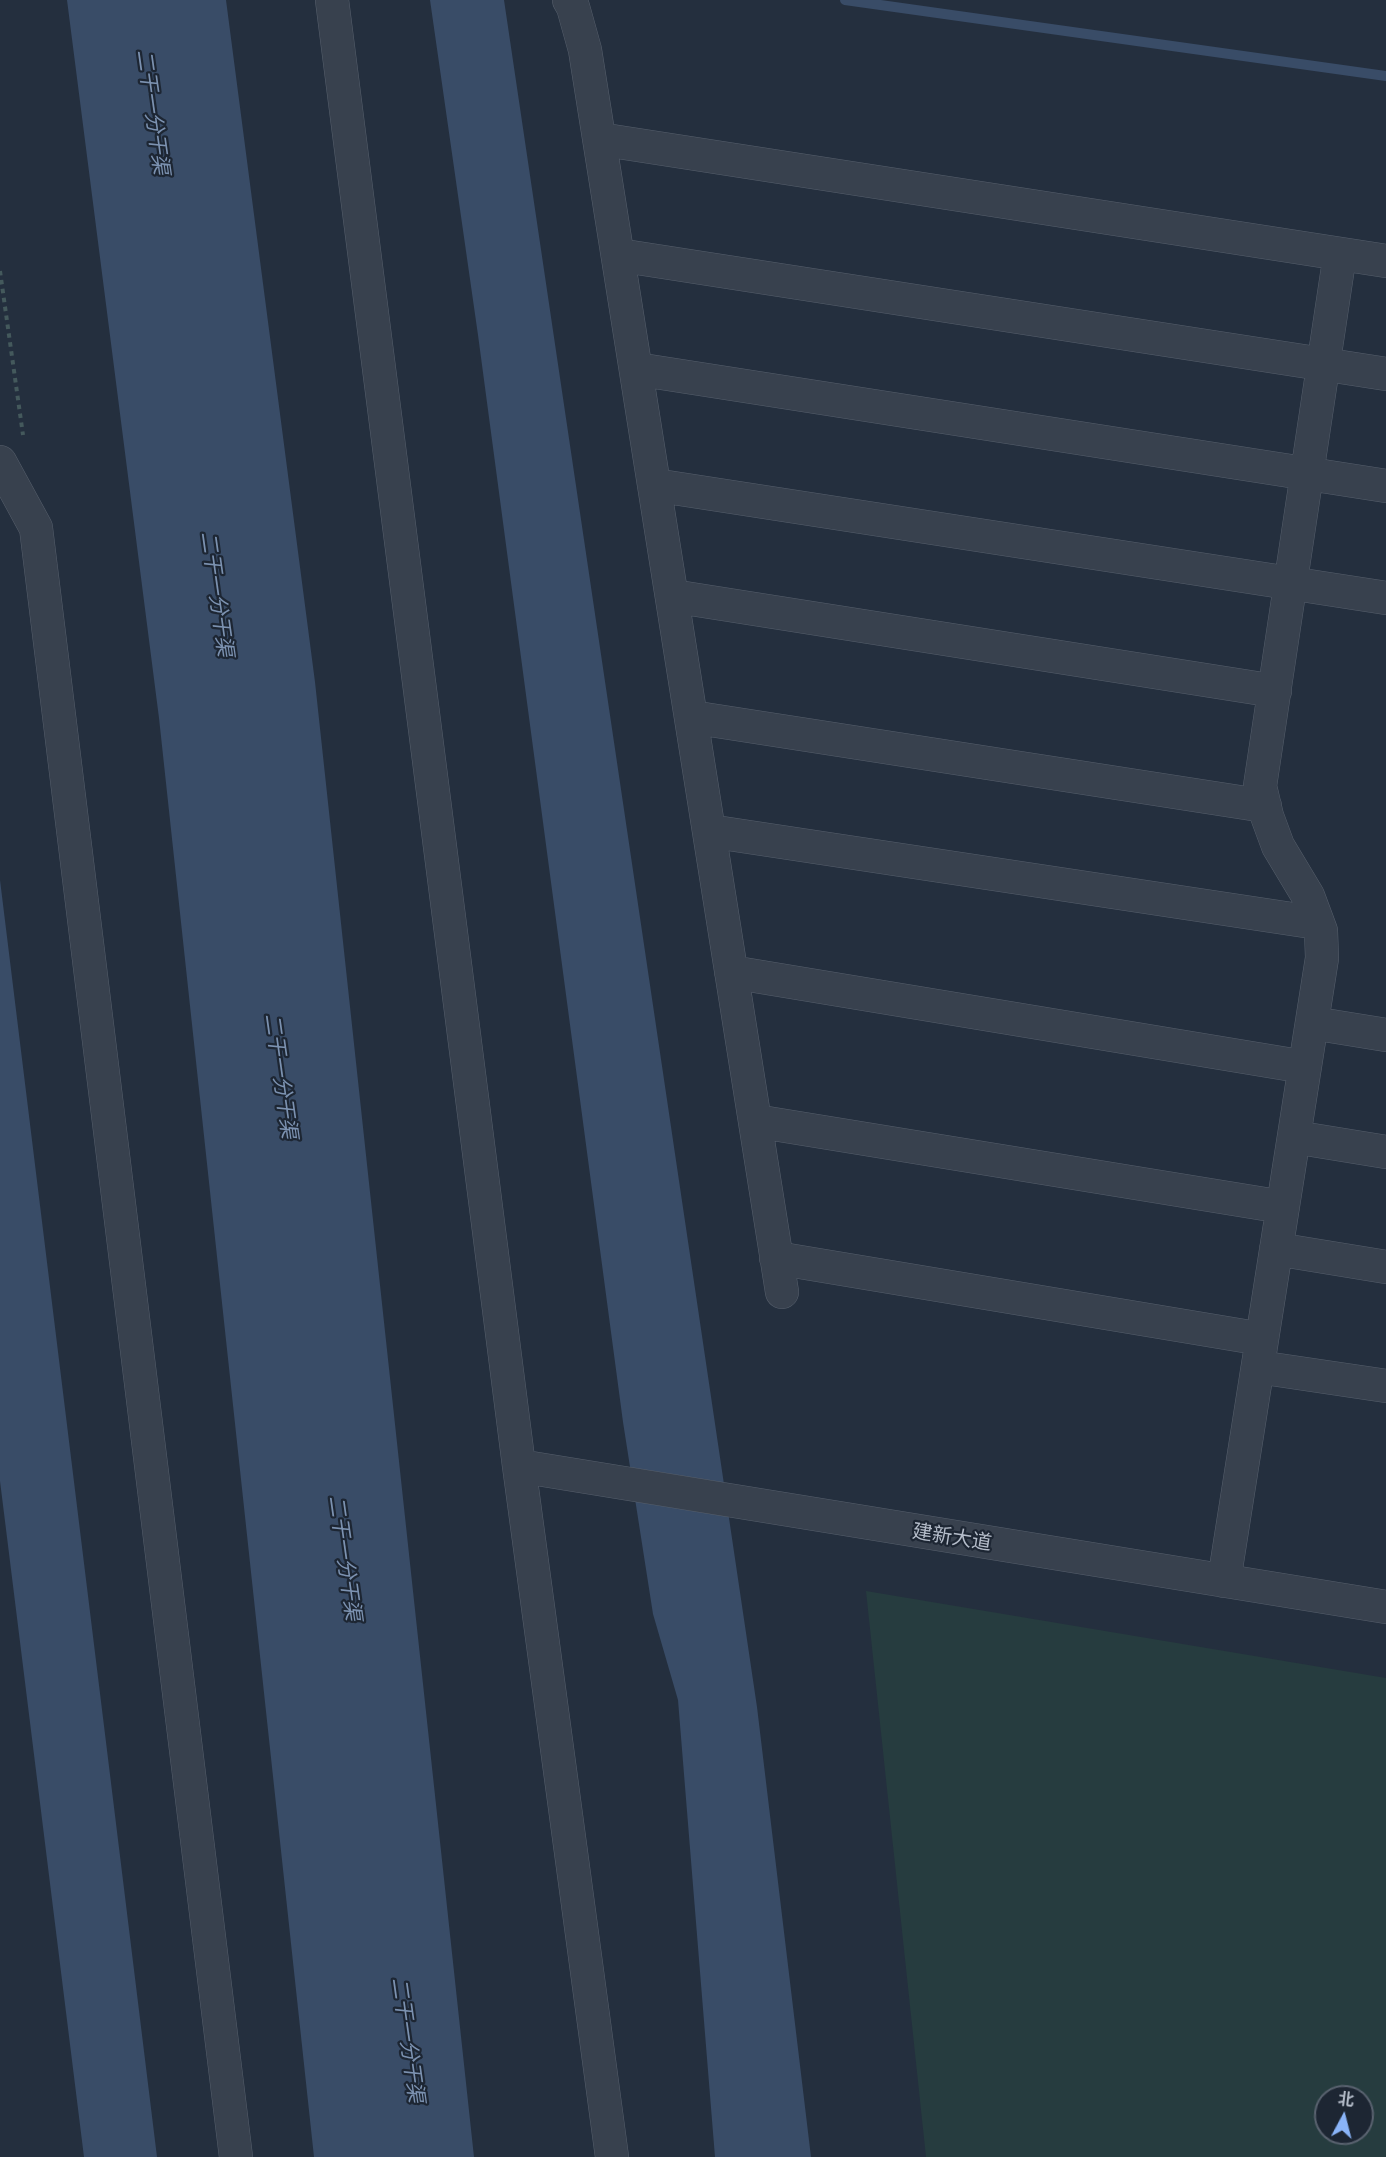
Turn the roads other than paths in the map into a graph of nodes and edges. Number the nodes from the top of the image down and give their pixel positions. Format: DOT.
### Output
graph roads {
  1 [pos="332,0"];
  2 [pos="569,0"];
  3 [pos="599,140"];
  4 [pos="1340,254"];
  5 [pos="618,255"];
  6 [pos="1386,261"];
  7 [pos="1324,364"];
  8 [pos="636,369"];
  9 [pos="1386,374"];
  10 [pos="12,454"];
  11 [pos="1308,474"];
  12 [pos="654,485"];
  13 [pos="1386,486"];
  14 [pos="1291,584"];
  15 [pos="672,597"];
  16 [pos="1386,598"];
  17 [pos="1275,691"];
  18 [pos="691,717"];
  19 [pos="1265,806"];
  20 [pos="709,831"];
  21 [pos="1318,923"];
  22 [pos="731,972"];
  23 [pos="1312,1023"];
  24 [pos="1386,1035"];
  25 [pos="1305,1067"];
  26 [pos="755,1121"];
  27 [pos="1294,1137"];
  28 [pos="1386,1152"];
  29 [pos="1283,1207"];
  30 [pos="1276,1249"];
  31 [pos="776,1258"];
  32 [pos="1386,1267"];
  33 [pos="782,1293"];
  34 [pos="1260,1353"];
  35 [pos="1386,1386"];
  36 [pos="519,1466"];
  37 [pos="1224,1581"];
  38 [pos="1386,1607"];
  39 [pos="236,2157"];
  40 [pos="612,2157"];
  1 -- 36 [label="street"];
  2 -- 3 [label="street"];
  3 -- 4 [label="street"];
  3 -- 5 [label="street"];
  4 -- 6 [label="street"];
  4 -- 7 [label="street"];
  5 -- 7 [label="street"];
  5 -- 8 [label="street"];
  7 -- 9 [label="street"];
  7 -- 11 [label="street"];
  8 -- 11 [label="street"];
  8 -- 12 [label="street"];
  10 -- 39 [label="street"];
  11 -- 13 [label="street"];
  11 -- 14 [label="street"];
  12 -- 14 [label="street"];
  12 -- 15 [label="street"];
  14 -- 16 [label="street"];
  14 -- 17 [label="street"];
  15 -- 17 [label="street"];
  15 -- 18 [label="street"];
  17 -- 19 [label="street"];
  18 -- 19 [label="street"];
  18 -- 20 [label="street"];
  19 -- 21 [label="street"];
  20 -- 21 [label="street"];
  20 -- 22 [label="street"];
  21 -- 23 [label="street"];
  22 -- 25 [label="street"];
  22 -- 26 [label="street"];
  23 -- 24 [label="street"];
  23 -- 25 [label="street"];
  25 -- 27 [label="street"];
  26 -- 29 [label="street"];
  26 -- 31 [label="street"];
  27 -- 28 [label="street"];
  27 -- 29 [label="street"];
  29 -- 30 [label="street"];
  30 -- 32 [label="street"];
  30 -- 34 [label="street"];
  31 -- 33 [label="street"];
  31 -- 34 [label="street"];
  34 -- 35 [label="street"];
  34 -- 37 [label="street"];
  36 -- 37 [label="street, 建新大道"];
  36 -- 40 [label="street"];
  37 -- 38 [label="street, 建新大道"];
}
